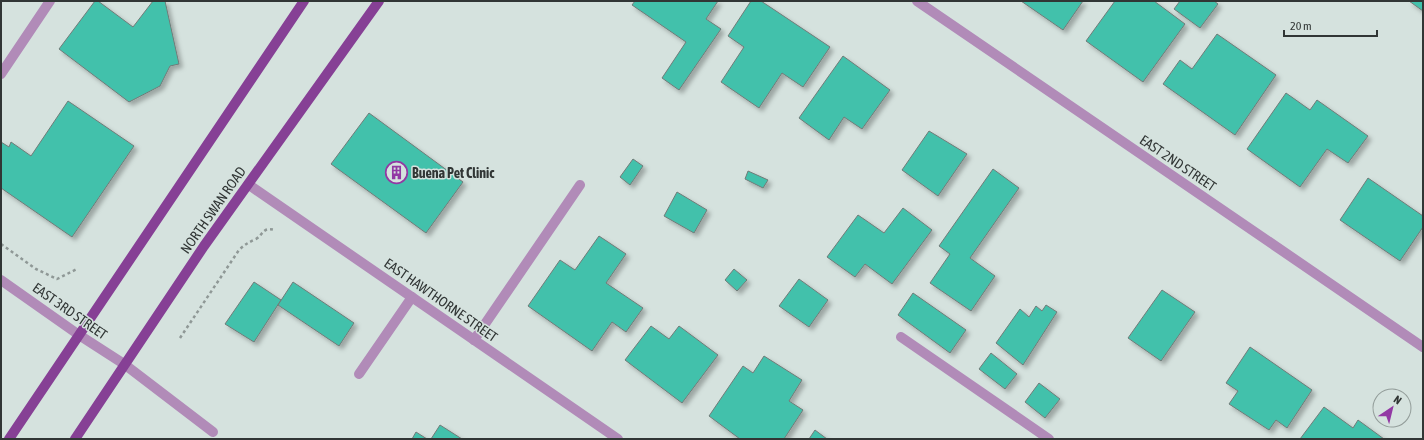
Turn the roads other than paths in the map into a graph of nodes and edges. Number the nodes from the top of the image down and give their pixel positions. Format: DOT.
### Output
graph roads {
  1 [pos="50,1"];
  2 [pos="304,1"];
  3 [pos="379,1"];
  4 [pos="917,1"];
  5 [pos="1,74"];
  6 [pos="249,184"];
  7 [pos="580,186"];
  8 [pos="1,280"];
  9 [pos="412,297"];
  10 [pos="79,335"];
  11 [pos="901,337"];
  12 [pos="474,340"];
  13 [pos="1423,347"];
  14 [pos="124,364"];
  15 [pos="360,374"];
  16 [pos="214,432"];
  17 [pos="9,439"];
  18 [pos="75,439"];
  19 [pos="618,439"];
  20 [pos="1049,439"];
  1 -- 5 [label="street"];
  2 -- 10 [label="main road"];
  3 -- 6 [label="main road, NORTH SWAN ROAD"];
  4 -- 13 [label="street, EAST 2ND STREET"];
  6 -- 9 [label="street, EAST HAWTHORNE STREET"];
  6 -- 14 [label="main road, NORTH SWAN ROAD"];
  7 -- 12 [label="street"];
  8 -- 10 [label="street, EAST 3RD STREET"];
  9 -- 12 [label="street, EAST HAWTHORNE STREET"];
  9 -- 15 [label="street"];
  10 -- 14 [label="street, EAST 3RD STREET"];
  10 -- 17 [label="main road"];
  11 -- 20 [label="street"];
  12 -- 19 [label="street, EAST HAWTHORNE STREET"];
  14 -- 16 [label="street, EAST 3RD STREET"];
  14 -- 18 [label="main road, NORTH SWAN ROAD"];
}
